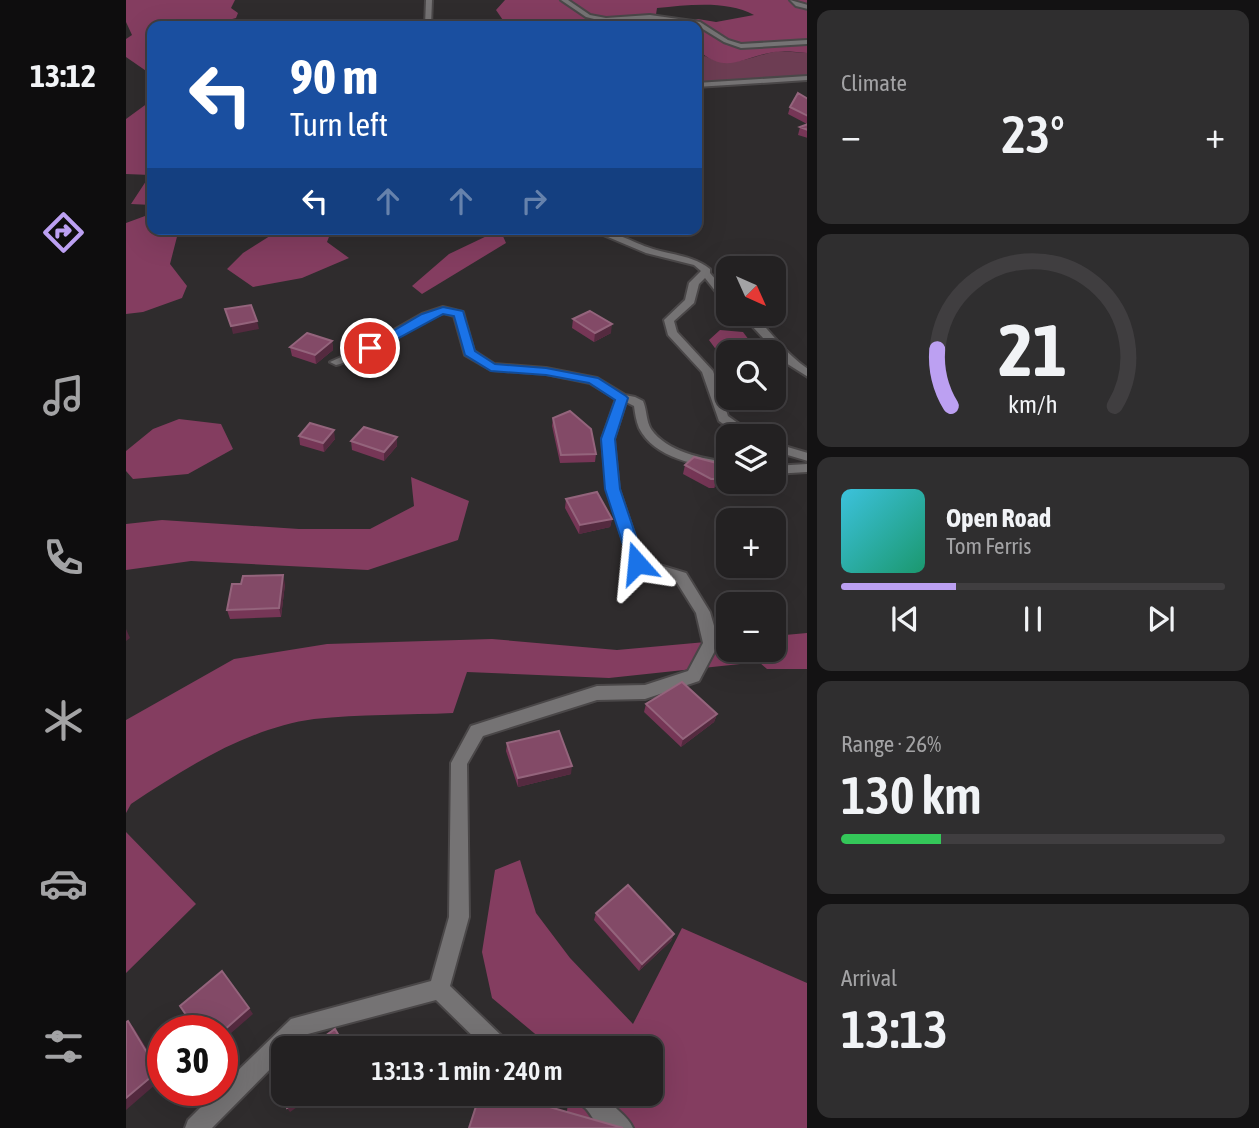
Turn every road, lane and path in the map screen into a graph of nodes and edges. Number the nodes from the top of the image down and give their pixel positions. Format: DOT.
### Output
graph roads {
  1 [pos="429,0"];
  2 [pos="564,0"];
  3 [pos="793,0"];
  4 [pos="807,7"];
  5 [pos="428,21"];
  6 [pos="681,21"];
  7 [pos="702,26"];
  8 [pos="807,42"];
  9 [pos="807,78"];
  10 [pos="702,85"];
  11 [pos="733,85"];
  12 [pos="807,86"];
  13 [pos="608,235"];
  14 [pos="706,274"];
  15 [pos="716,288"];
  16 [pos="761,326"];
  17 [pos="336,362"];
  18 [pos="807,374"];
  19 [pos="622,398"];
  20 [pos="732,424"];
  21 [pos="786,451"];
  22 [pos="807,457"];
  23 [pos="716,465"];
  24 [pos="807,468"];
  25 [pos="786,469"];
  26 [pos="439,989"];
  27 [pos="488,1036"];
  28 [pos="598,1106"];
  29 [pos="196,1128"];
  30 [pos="622,1128"];
  1 -- 5 [label="street"];
  2 -- 6 [label="street"];
  3 -- 4 [label="street"];
  7 -- 8 [label="street"];
  9 -- 11 [label="street"];
  10 -- 11 [label="street"];
  11 -- 12 [label="street"];
  13 -- 14 [label="street"];
  14 -- 15 [label="street"];
  14 -- 20 [label="street"];
  16 -- 18 [label="street"];
  17 -- 19 [label="street"];
  19 -- 23 [label="street"];
  19 -- 26 [label="street"];
  21 -- 22 [label="street"];
  24 -- 25 [label="street"];
  26 -- 27 [label="street"];
  26 -- 29 [label="street"];
  28 -- 30 [label="street"];
}
